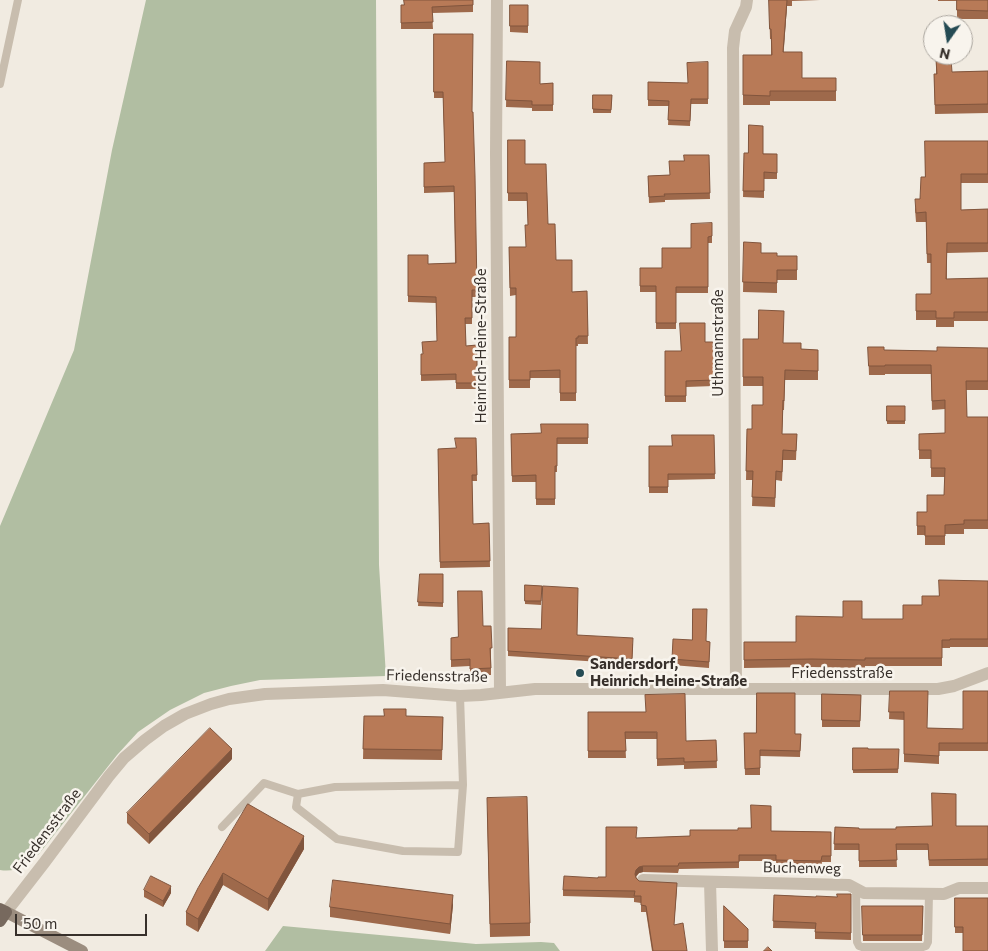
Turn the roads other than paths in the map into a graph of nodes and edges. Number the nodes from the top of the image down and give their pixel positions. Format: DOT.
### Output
graph roads {
  1 [pos="18,0"];
  2 [pos="497,0"];
  3 [pos="747,0"];
  4 [pos="0,84"];
  5 [pos="988,673"];
  6 [pos="736,689"];
  7 [pos="500,692"];
  8 [pos="460,696"];
  9 [pos="463,785"];
  10 [pos="298,794"];
  11 [pos="222,827"];
  12 [pos="643,880"];
  13 [pos="710,882"];
  14 [pos="988,888"];
  15 [pos="856,889"];
  16 [pos="928,894"];
  17 [pos="2,914"];
  18 [pos="82,951"];
  19 [pos="712,951"];
  1 -- 4 [label="lane"];
  2 -- 7 [label="street, Heinrich-Heine-Straße"];
  3 -- 6 [label="street, Uthmannstraße"];
  5 -- 6 [label="street, Friedensstraße"];
  6 -- 7 [label="street, Friedensstraße"];
  7 -- 8 [label="street, Friedensstraße"];
  8 -- 9 [label="lane"];
  8 -- 17 [label="street, Friedensstraße"];
  9 -- 10 [label="lane"];
  9 -- 10 [label="lane"];
  10 -- 11 [label="lane"];
  12 -- 13 [label="street, Buchenweg"];
  13 -- 15 [label="street, Buchenweg"];
  13 -- 19 [label="street"];
  14 -- 16 [label="street, Buchenweg"];
  15 -- 16 [label="street, Buchenweg"];
  15 -- 16 [label="lane"];
  17 -- 18 [label="street"];
}
